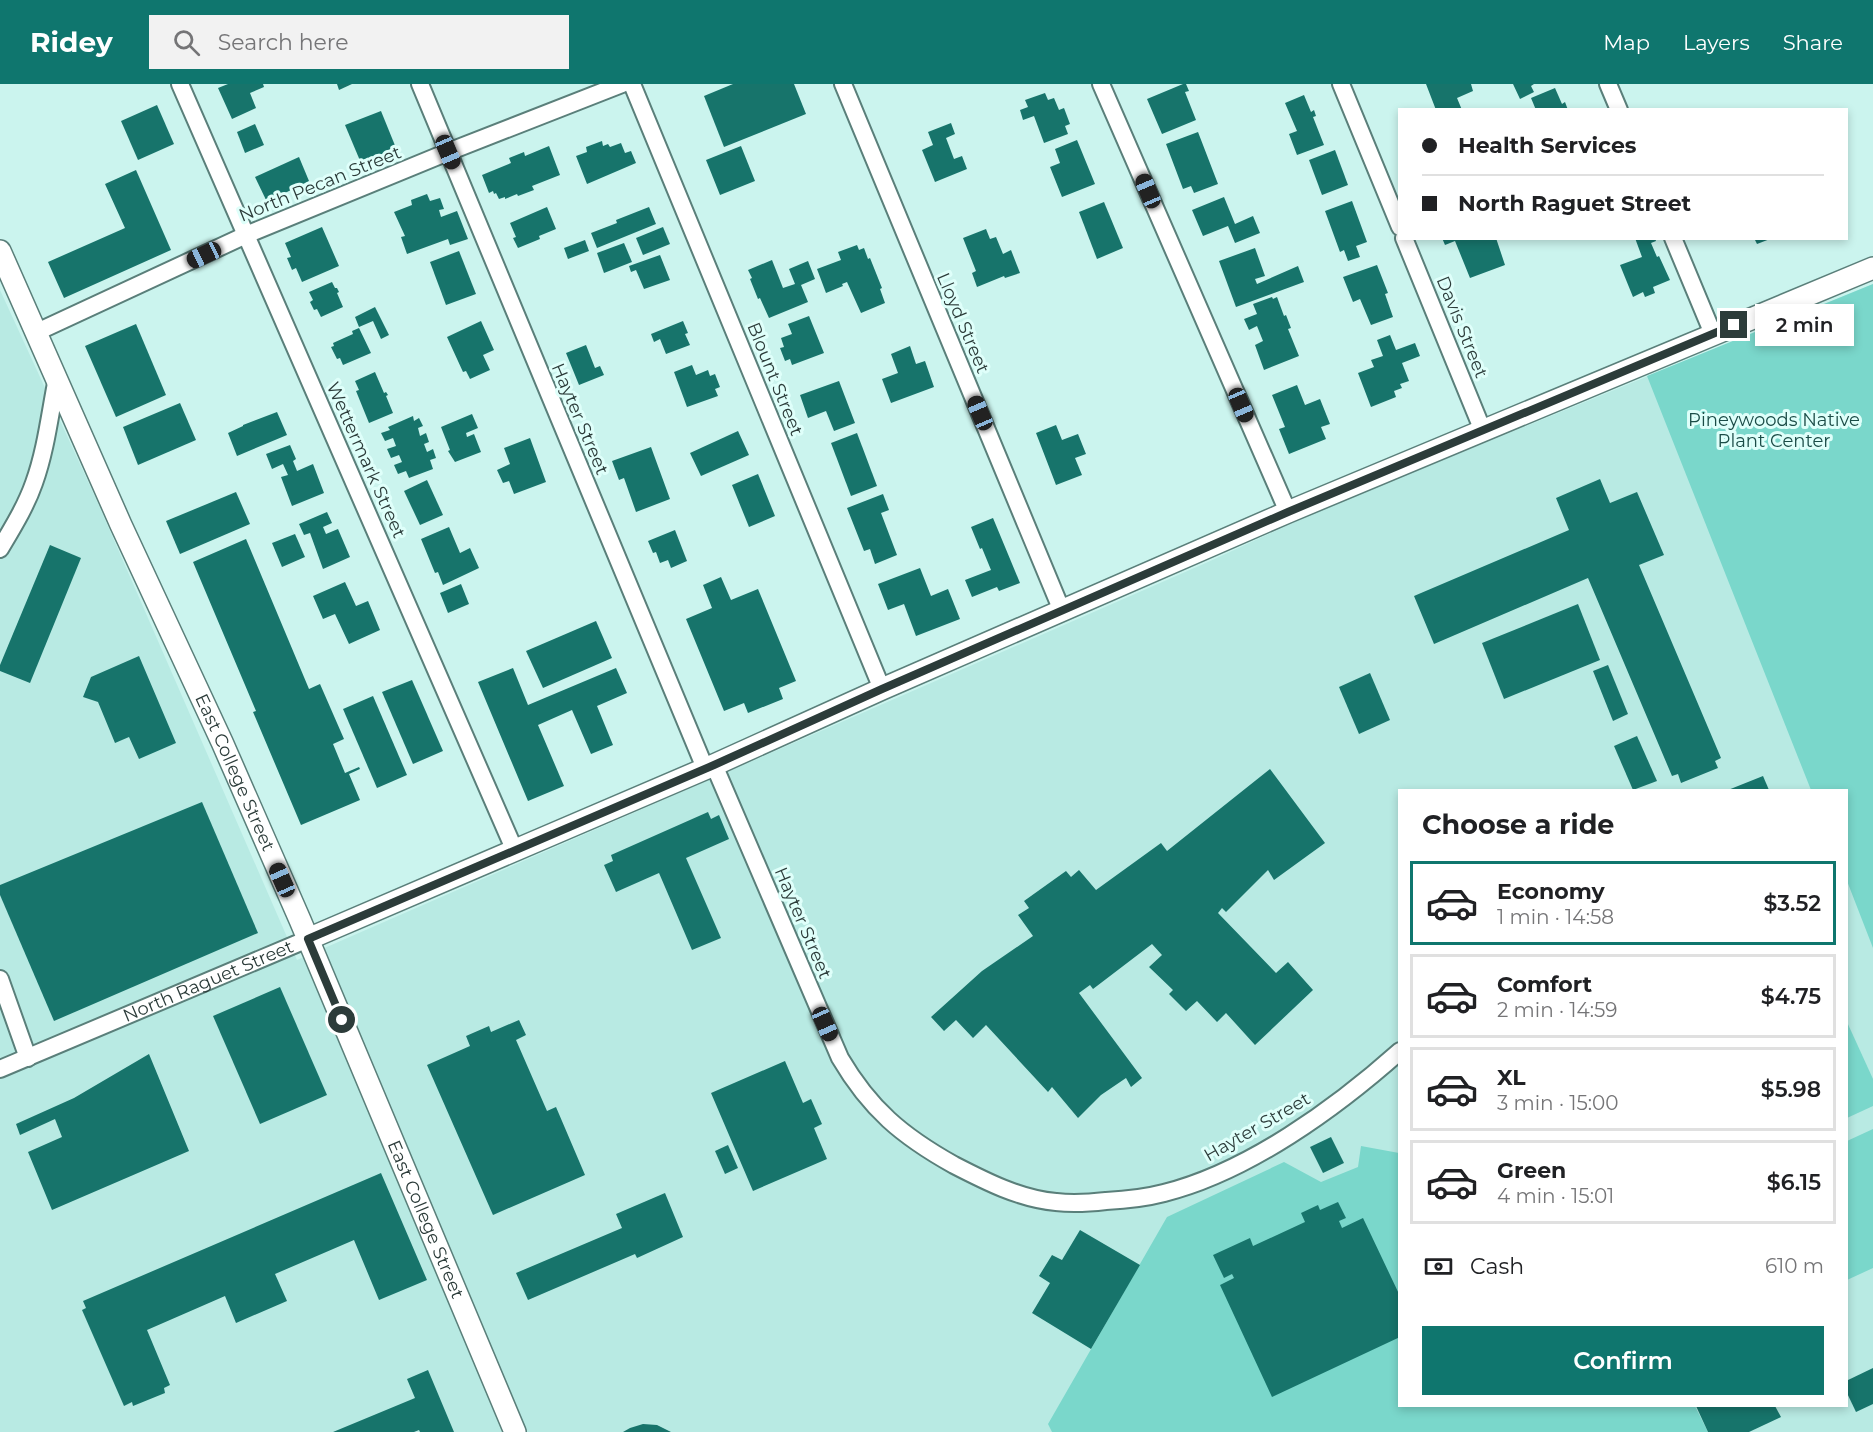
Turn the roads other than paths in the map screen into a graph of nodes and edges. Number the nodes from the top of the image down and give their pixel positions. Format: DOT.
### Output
graph roads {
  1 [pos="180,84"];
  2 [pos="420,84"];
  3 [pos="622,84"];
  4 [pos="632,84"];
  5 [pos="843,84"];
  6 [pos="1101,84"];
  7 [pos="1341,84"];
  8 [pos="1608,84"];
  9 [pos="1618,108"];
  10 [pos="448,152"];
  11 [pos="1398,222"];
  12 [pos="246,235"];
  13 [pos="1405,240"];
  14 [pos="1674,240"];
  15 [pos="0,250"];
  16 [pos="1873,268"];
  17 [pos="37,332"];
  18 [pos="1713,334"];
  19 [pos="57,378"];
  20 [pos="1483,431"];
  21 [pos="1288,512"];
  22 [pos="0,549"];
  23 [pos="1062,611"];
  24 [pos="882,689"];
  25 [pos="710,766"];
  26 [pos="515,851"];
  27 [pos="308,939"];
  28 [pos="0,979"];
  29 [pos="1398,1053"];
  30 [pos="28,1058"];
  31 [pos="0,1070"];
  32 [pos="515,1432"];
  1 -- 12 [label="street, Wettermark Street"];
  2 -- 10 [label="street, Hayter Street"];
  3 -- 10 [label="street, North Pecan Street"];
  4 -- 24 [label="street, Blount Street"];
  5 -- 23 [label="street, Lloyd Street"];
  6 -- 21 [label="street"];
  7 -- 11 [label="street"];
  8 -- 9 [label="street"];
  10 -- 12 [label="street, North Pecan Street"];
  10 -- 25 [label="street, Hayter Street"];
  12 -- 17 [label="street, North Pecan Street"];
  12 -- 26 [label="street, Wettermark Street"];
  13 -- 20 [label="street, Davis Street"];
  14 -- 18 [label="street"];
  15 -- 17 [label="street, East College Street"];
  16 -- 18 [label="street, North Raguet Street"];
  17 -- 19 [label="street, East College Street"];
  18 -- 20 [label="street, North Raguet Street"];
  19 -- 22 [label="street"];
  19 -- 27 [label="street, East College Street"];
  20 -- 21 [label="street, North Raguet Street"];
  21 -- 23 [label="street, North Raguet Street"];
  23 -- 24 [label="street, North Raguet Street"];
  24 -- 25 [label="street, North Raguet Street"];
  25 -- 26 [label="street, North Raguet Street"];
  25 -- 29 [label="street, Hayter Street"];
  26 -- 27 [label="street, North Raguet Street"];
  27 -- 30 [label="street, North Raguet Street"];
  27 -- 32 [label="street, East College Street"];
  28 -- 30 [label="street"];
  30 -- 31 [label="street, North Raguet Street"];
}
